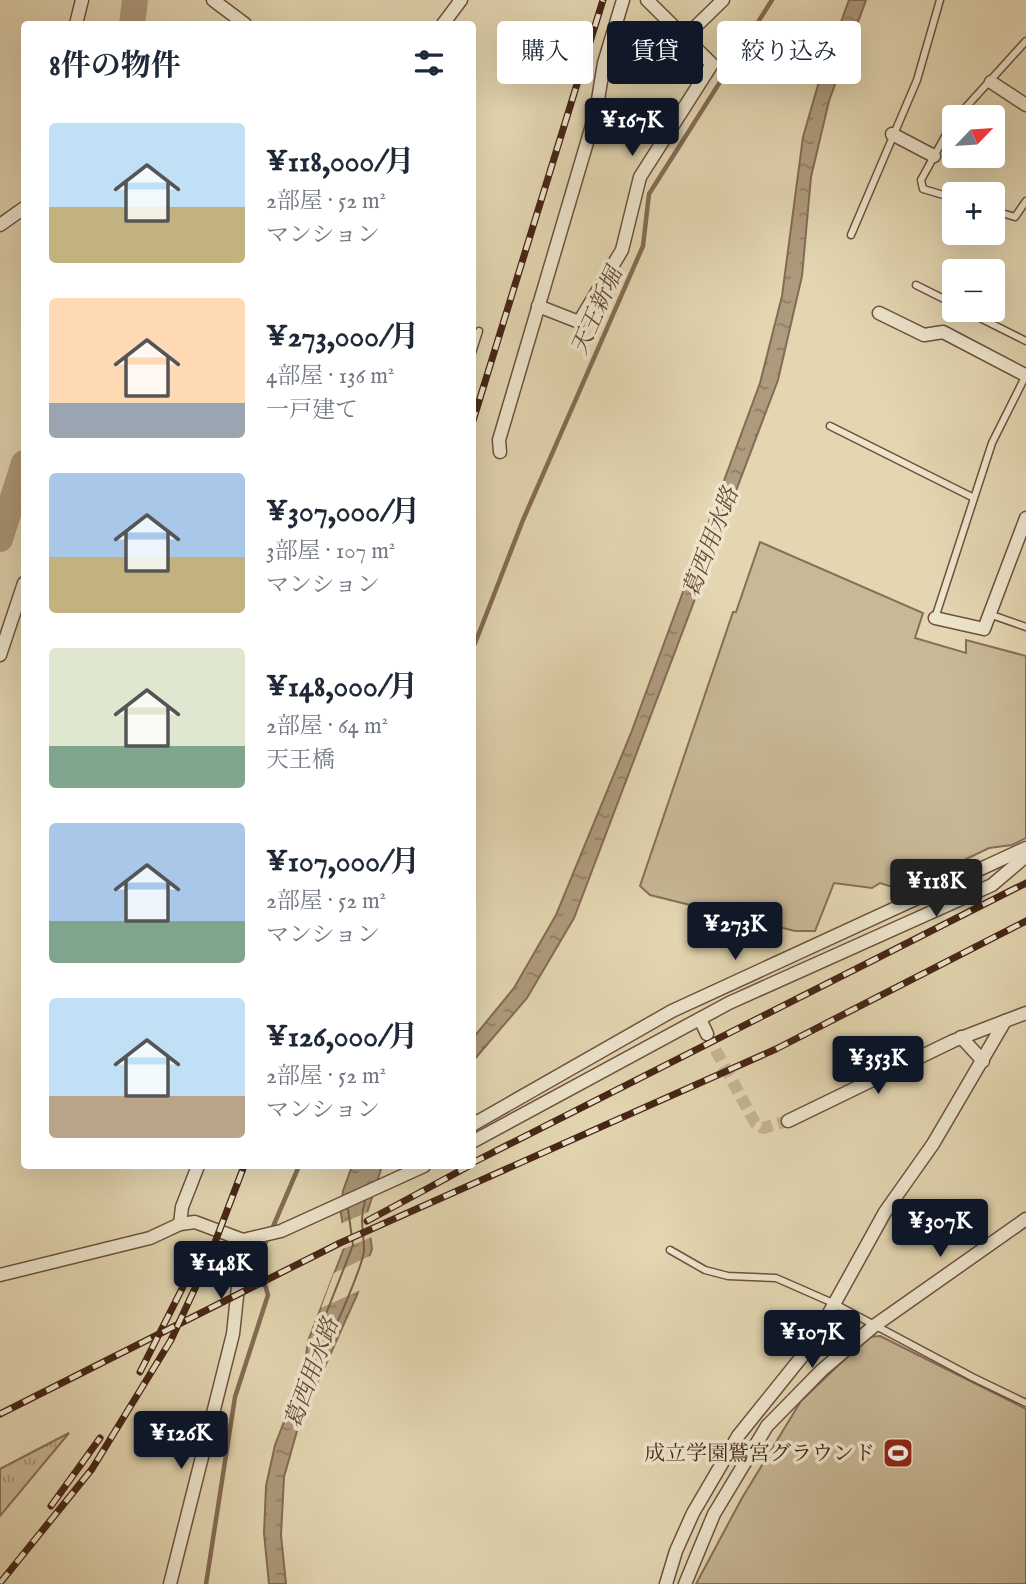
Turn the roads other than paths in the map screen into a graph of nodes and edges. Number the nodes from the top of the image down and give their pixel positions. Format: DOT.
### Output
graph roads {
  1 [pos="82,0"];
  2 [pos="213,0"];
  3 [pos="461,0"];
  4 [pos="623,0"];
  5 [pos="647,0"];
  6 [pos="723,0"];
  7 [pos="940,0"];
  8 [pos="77,21"];
  9 [pos="242,21"];
  10 [pos="445,21"];
  11 [pos="669,21"];
  12 [pos="701,21"];
  13 [pos="1026,41"];
  14 [pos="703,55"];
  15 [pos="703,78"];
  16 [pos="991,82"];
  17 [pos="699,84"];
  18 [pos="969,105"];
  19 [pos="1026,105"];
  20 [pos="892,134"];
  21 [pos="942,142"];
  22 [pos="934,156"];
  23 [pos="942,195"];
  24 [pos="1026,201"];
  25 [pos="21,210"];
  26 [pos="1005,214"];
  27 [pos="0,225"];
  28 [pos="851,235"];
  29 [pos="916,285"];
  30 [pos="942,298"];
  31 [pos="538,306"];
  32 [pos="879,313"];
  33 [pos="988,322"];
  34 [pos="479,331"];
  35 [pos="476,340"];
  36 [pos="1026,341"];
  37 [pos="1026,375"];
  38 [pos="830,426"];
  39 [pos="500,452"];
  40 [pos="972,497"];
  41 [pos="1025,520"];
  42 [pos="21,592"];
  43 [pos="989,614"];
  44 [pos="935,618"];
  45 [pos="1026,627"];
  46 [pos="0,654"];
  47 [pos="1026,848"];
  48 [pos="1026,856"];
  49 [pos="934,891"];
  50 [pos="904,922"];
  51 [pos="1026,1013"];
  52 [pos="700,1019"];
  53 [pos="1005,1021"];
  54 [pos="707,1034"];
  55 [pos="961,1037"];
  56 [pos="983,1061"];
  57 [pos="788,1121"];
  58 [pos="476,1123"];
  59 [pos="476,1140"];
  60 [pos="197,1169"];
  61 [pos="417,1169"];
  62 [pos="1026,1219"];
  63 [pos="180,1224"];
  64 [pos="243,1240"];
  65 [pos="670,1250"];
  66 [pos="0,1275"];
  67 [pos="833,1303"];
  68 [pos="873,1326"];
  69 [pos="1026,1403"];
  70 [pos="170,1584"];
  71 [pos="666,1584"];
  72 [pos="685,1584"];
  1 -- 8 [label="street"];
  2 -- 9 [label="street"];
  3 -- 10 [label="street"];
  4 -- 31 [label="street"];
  5 -- 11 [label="street"];
  6 -- 12 [label="street"];
  7 -- 20 [label="lane"];
  13 -- 16 [label="lane"];
  14 -- 15 [label="street"];
  16 -- 18 [label="lane"];
  16 -- 19 [label="street"];
  17 -- 31 [label="street"];
  20 -- 22 [label="street"];
  20 -- 28 [label="lane"];
  21 -- 22 [label="lane"];
  22 -- 23 [label="lane"];
  24 -- 26 [label="lane"];
  25 -- 27 [label="street"];
  29 -- 30 [label="lane"];
  31 -- 39 [label="street"];
  32 -- 37 [label="street"];
  33 -- 36 [label="lane"];
  34 -- 35 [label="lane"];
  37 -- 40 [label="lane"];
  38 -- 40 [label="lane"];
  40 -- 44 [label="lane"];
  41 -- 43 [label="street"];
  42 -- 46 [label="street"];
  43 -- 44 [label="street"];
  43 -- 45 [label="lane"];
  47 -- 49 [label="street"];
  48 -- 50 [label="street"];
  49 -- 50 [label="street"];
  49 -- 58 [label="street"];
  50 -- 52 [label="street"];
  51 -- 53 [label="street"];
  52 -- 54 [label="street"];
  52 -- 59 [label="street"];
  53 -- 55 [label="street"];
  53 -- 56 [label="street"];
  55 -- 56 [label="street"];
  55 -- 57 [label="street"];
  56 -- 67 [label="street"];
  60 -- 63 [label="street"];
  61 -- 64 [label="street"];
  62 -- 68 [label="street"];
  63 -- 64 [label="street"];
  63 -- 66 [label="street"];
  64 -- 70 [label="street"];
  65 -- 67 [label="lane"];
  67 -- 68 [label="lane"];
  67 -- 71 [label="street"];
  68 -- 69 [label="lane"];
  68 -- 72 [label="street"];
}
